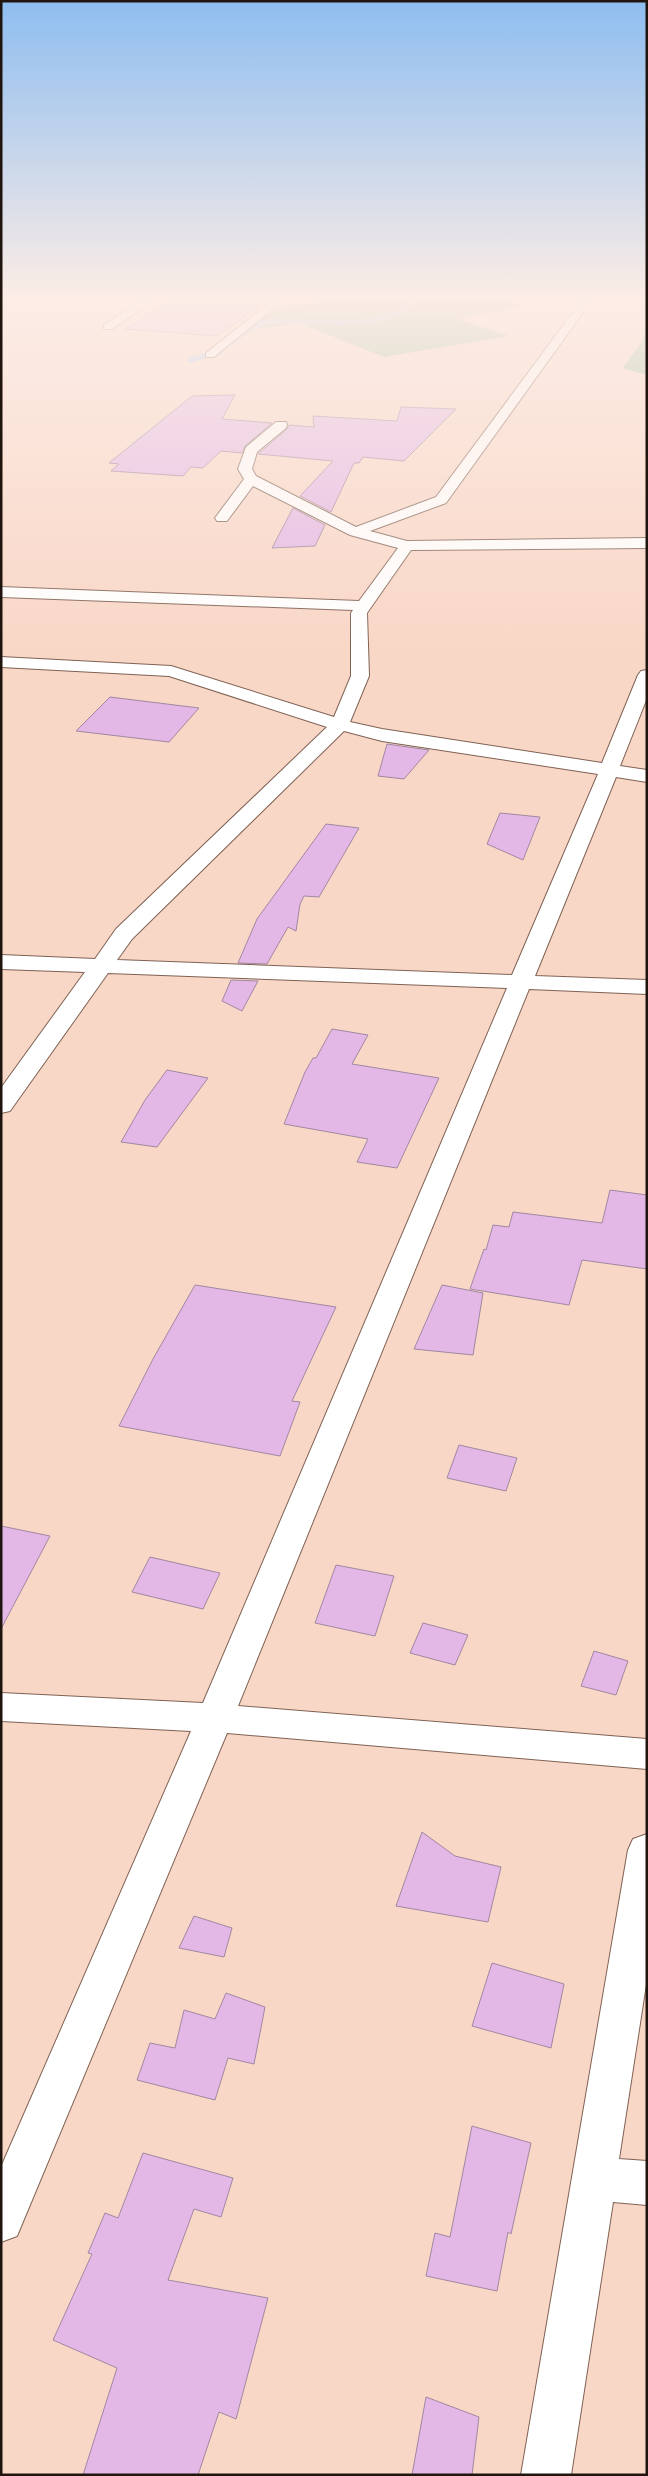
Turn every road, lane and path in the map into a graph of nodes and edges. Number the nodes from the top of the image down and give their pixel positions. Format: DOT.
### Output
graph roads {
  1 [pos="503,416"];
  2 [pos="281,425"];
  3 [pos="251,479"];
  4 [pos="222,518"];
  5 [pos="355,532"];
  6 [pos="647,543"];
  7 [pos="408,546"];
  8 [pos="1,592"];
  9 [pos="364,606"];
  10 [pos="1,662"];
  11 [pos="647,675"];
  12 [pos="340,725"];
  13 [pos="608,772"];
  14 [pos="647,776"];
  15 [pos="1,962"];
  16 [pos="101,966"];
  17 [pos="520,982"];
  18 [pos="647,987"];
  19 [pos="1,1106"];
  20 [pos="1,1707"];
  21 [pos="215,1718"];
  22 [pos="647,1754"];
  23 [pos="647,1850"];
  24 [pos="594,2179"];
  25 [pos="647,2183"];
  26 [pos="1,2220"];
  27 [pos="546,2475"];
  1 -- 5 [label="street"];
  2 -- 3 [label="street"];
  3 -- 4 [label="street"];
  3 -- 5 [label="street"];
  5 -- 7 [label="street"];
  6 -- 7 [label="street"];
  7 -- 9 [label="street"];
  8 -- 9 [label="street"];
  9 -- 12 [label="street"];
  10 -- 12 [label="street"];
  11 -- 13 [label="street"];
  12 -- 13 [label="street"];
  12 -- 16 [label="street"];
  13 -- 14 [label="street"];
  13 -- 17 [label="street"];
  15 -- 16 [label="street"];
  16 -- 17 [label="street"];
  16 -- 19 [label="street"];
  17 -- 18 [label="street"];
  17 -- 21 [label="street"];
  20 -- 21 [label="street"];
  21 -- 22 [label="street"];
  21 -- 26 [label="street"];
  23 -- 24 [label="street"];
  24 -- 25 [label="street"];
  24 -- 27 [label="street"];
}
